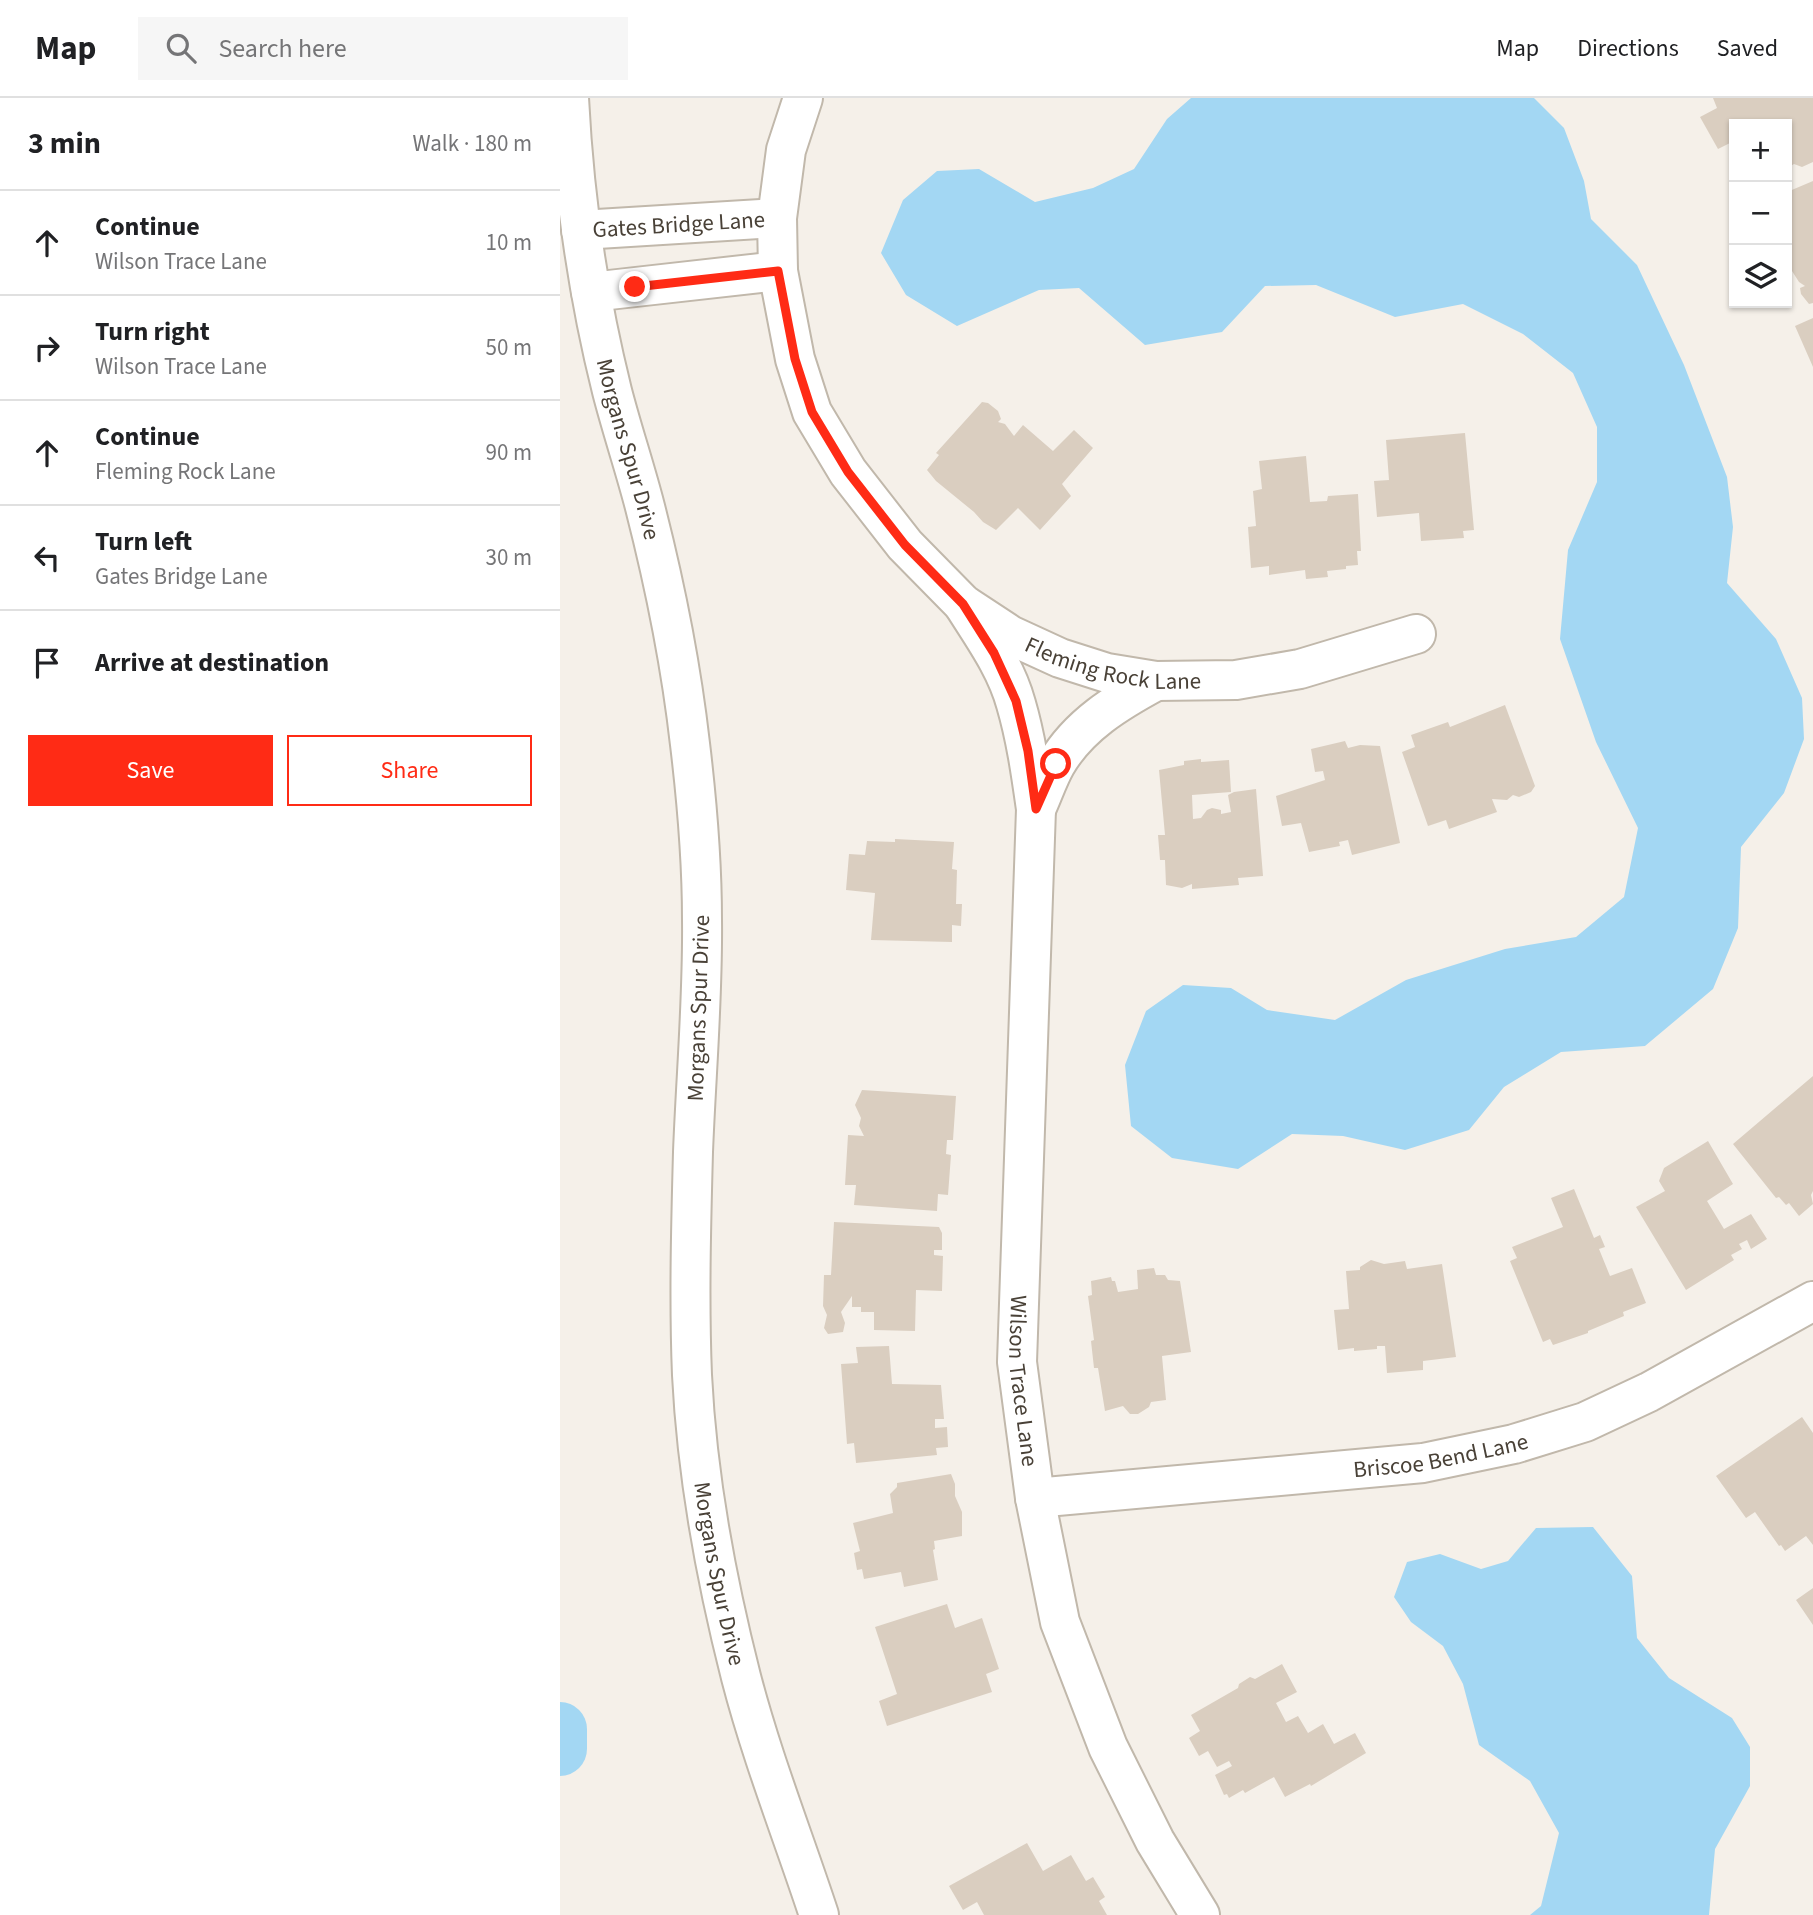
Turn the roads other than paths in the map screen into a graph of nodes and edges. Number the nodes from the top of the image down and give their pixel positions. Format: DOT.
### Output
graph roads {
  1 [pos="569,98"];
  2 [pos="803,98"];
  3 [pos="777,218"];
  4 [pos="581,230"];
  5 [pos="778,271"];
  6 [pos="591,292"];
  7 [pos="963,604"];
  8 [pos="1416,634"];
  9 [pos="1156,681"];
  10 [pos="1036,809"];
  11 [pos="1813,1301"];
  12 [pos="1035,1498"];
  13 [pos="819,1915"];
  14 [pos="1200,1915"];
  1 -- 4 [label="street, Morgans Spur Drive"];
  2 -- 3 [label="street, Fleming Rock Lane"];
  3 -- 4 [label="street, Gates Bridge Lane"];
  3 -- 5 [label="street, Fleming Rock Lane"];
  4 -- 6 [label="street, Morgans Spur Drive"];
  5 -- 6 [label="street"];
  5 -- 7 [label="street, Fleming Rock Lane"];
  6 -- 13 [label="street, Morgans Spur Drive"];
  7 -- 9 [label="street, Fleming Rock Lane"];
  7 -- 10 [label="street, Wilson Trace Lane"];
  8 -- 9 [label="street, Fleming Rock Lane"];
  9 -- 10 [label="street, Wilson Trace Lane"];
  10 -- 12 [label="street, Wilson Trace Lane"];
  11 -- 12 [label="street, Briscoe Bend Lane"];
  12 -- 14 [label="street, Wilson Trace Lane"];
}
